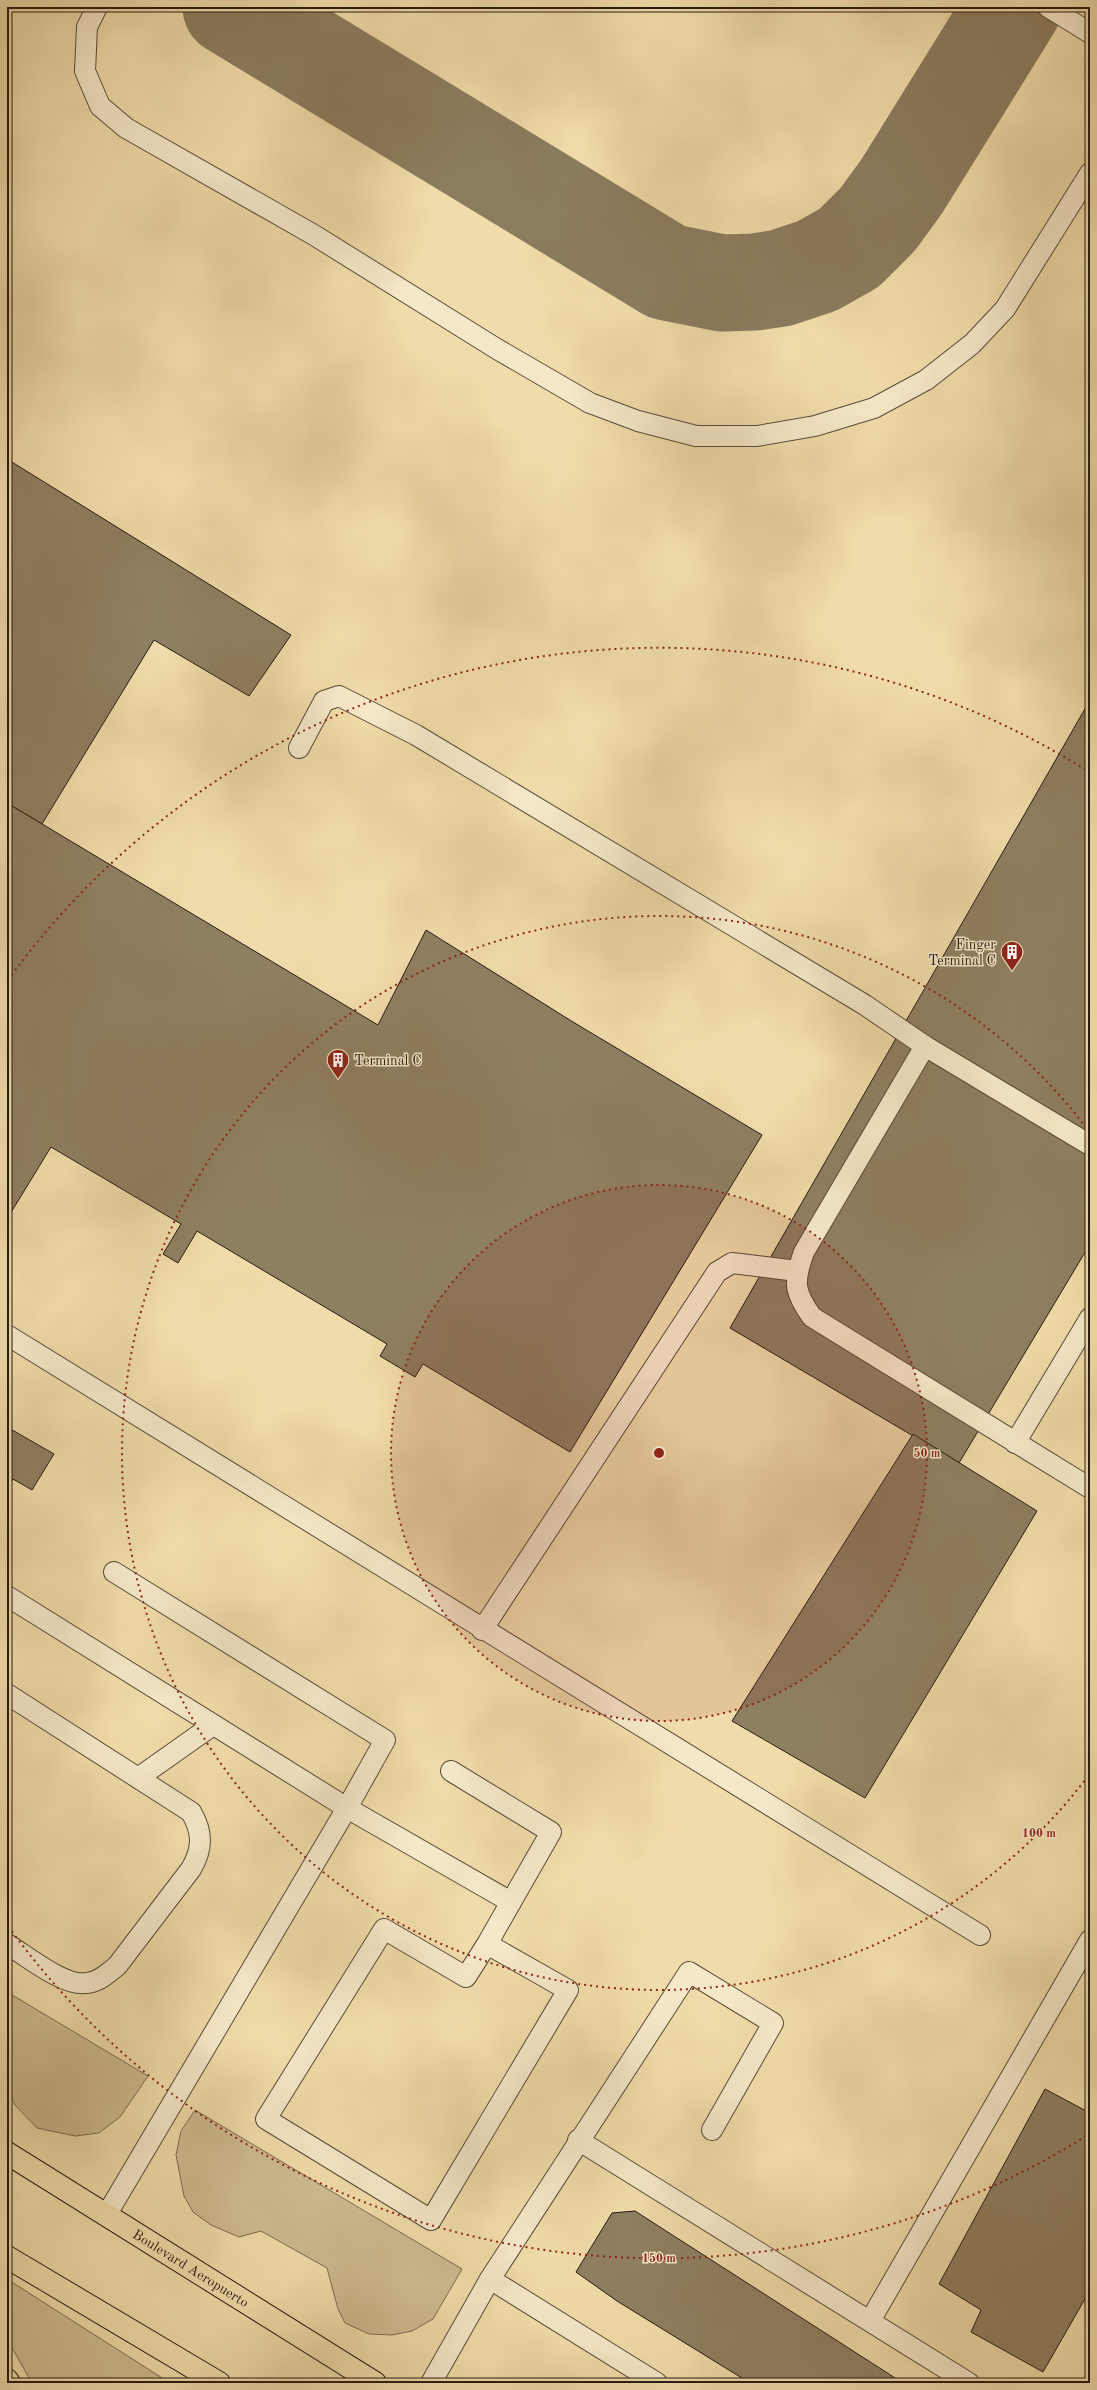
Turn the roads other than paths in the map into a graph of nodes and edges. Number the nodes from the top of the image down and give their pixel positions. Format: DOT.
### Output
graph roads {
  1 [pos="97,7"];
  2 [pos="1048,7"];
  3 [pos="1090,33"];
  4 [pos="1090,173"];
  5 [pos="299,748"];
  6 [pos="925,1046"];
  7 [pos="1090,1145"];
  8 [pos="797,1271"];
  9 [pos="1090,1318"];
  10 [pos="7,1335"];
  11 [pos="1015,1443"];
  12 [pos="1090,1488"];
  13 [pos="114,1572"];
  14 [pos="7,1596"];
  15 [pos="482,1630"];
  16 [pos="7,1694"];
  17 [pos="213,1725"];
  18 [pos="451,1771"];
  19 [pos="138,1778"];
  20 [pos="348,1808"];
  21 [pos="511,1902"];
  22 [pos="980,1935"];
  23 [pos="1090,1940"];
  24 [pos="7,1944"];
  25 [pos="487,1944"];
  26 [pos="712,2130"];
  27 [pos="578,2140"];
  28 [pos="7,2154"];
  29 [pos="107,2214"];
  30 [pos="7,2257"];
  31 [pos="490,2279"];
  32 [pos="870,2321"];
  33 [pos="7,2380"];
  34 [pos="9,2383"];
  35 [pos="219,2383"];
  36 [pos="374,2383"];
  37 [pos="431,2383"];
  38 [pos="657,2383"];
  39 [pos="969,2383"];
  1 -- 4 [label="lane"];
  2 -- 3 [label="lane"];
  5 -- 6 [label="lane"];
  6 -- 7 [label="lane"];
  6 -- 8 [label="lane"];
  8 -- 11 [label="lane"];
  8 -- 15 [label="lane"];
  9 -- 11 [label="lane"];
  10 -- 15 [label="lane"];
  11 -- 12 [label="lane"];
  13 -- 20 [label="lane"];
  14 -- 17 [label="lane"];
  15 -- 22 [label="lane"];
  16 -- 19 [label="lane"];
  17 -- 19 [label="lane"];
  17 -- 20 [label="lane"];
  18 -- 21 [label="lane"];
  19 -- 24 [label="lane"];
  20 -- 21 [label="lane"];
  20 -- 29 [label="lane"];
  21 -- 25 [label="lane"];
  23 -- 32 [label="lane"];
  25 -- 25 [label="lane"];
  26 -- 27 [label="lane"];
  27 -- 31 [label="lane"];
  27 -- 32 [label="lane"];
  28 -- 29 [label="highway, Boulevard Aeropuerto"];
  29 -- 36 [label="highway, Boulevard Aeropuerto"];
  30 -- 35 [label="highway"];
  31 -- 37 [label="lane"];
  31 -- 38 [label="lane"];
  32 -- 39 [label="lane"];
  33 -- 34 [label="highway"];
}
